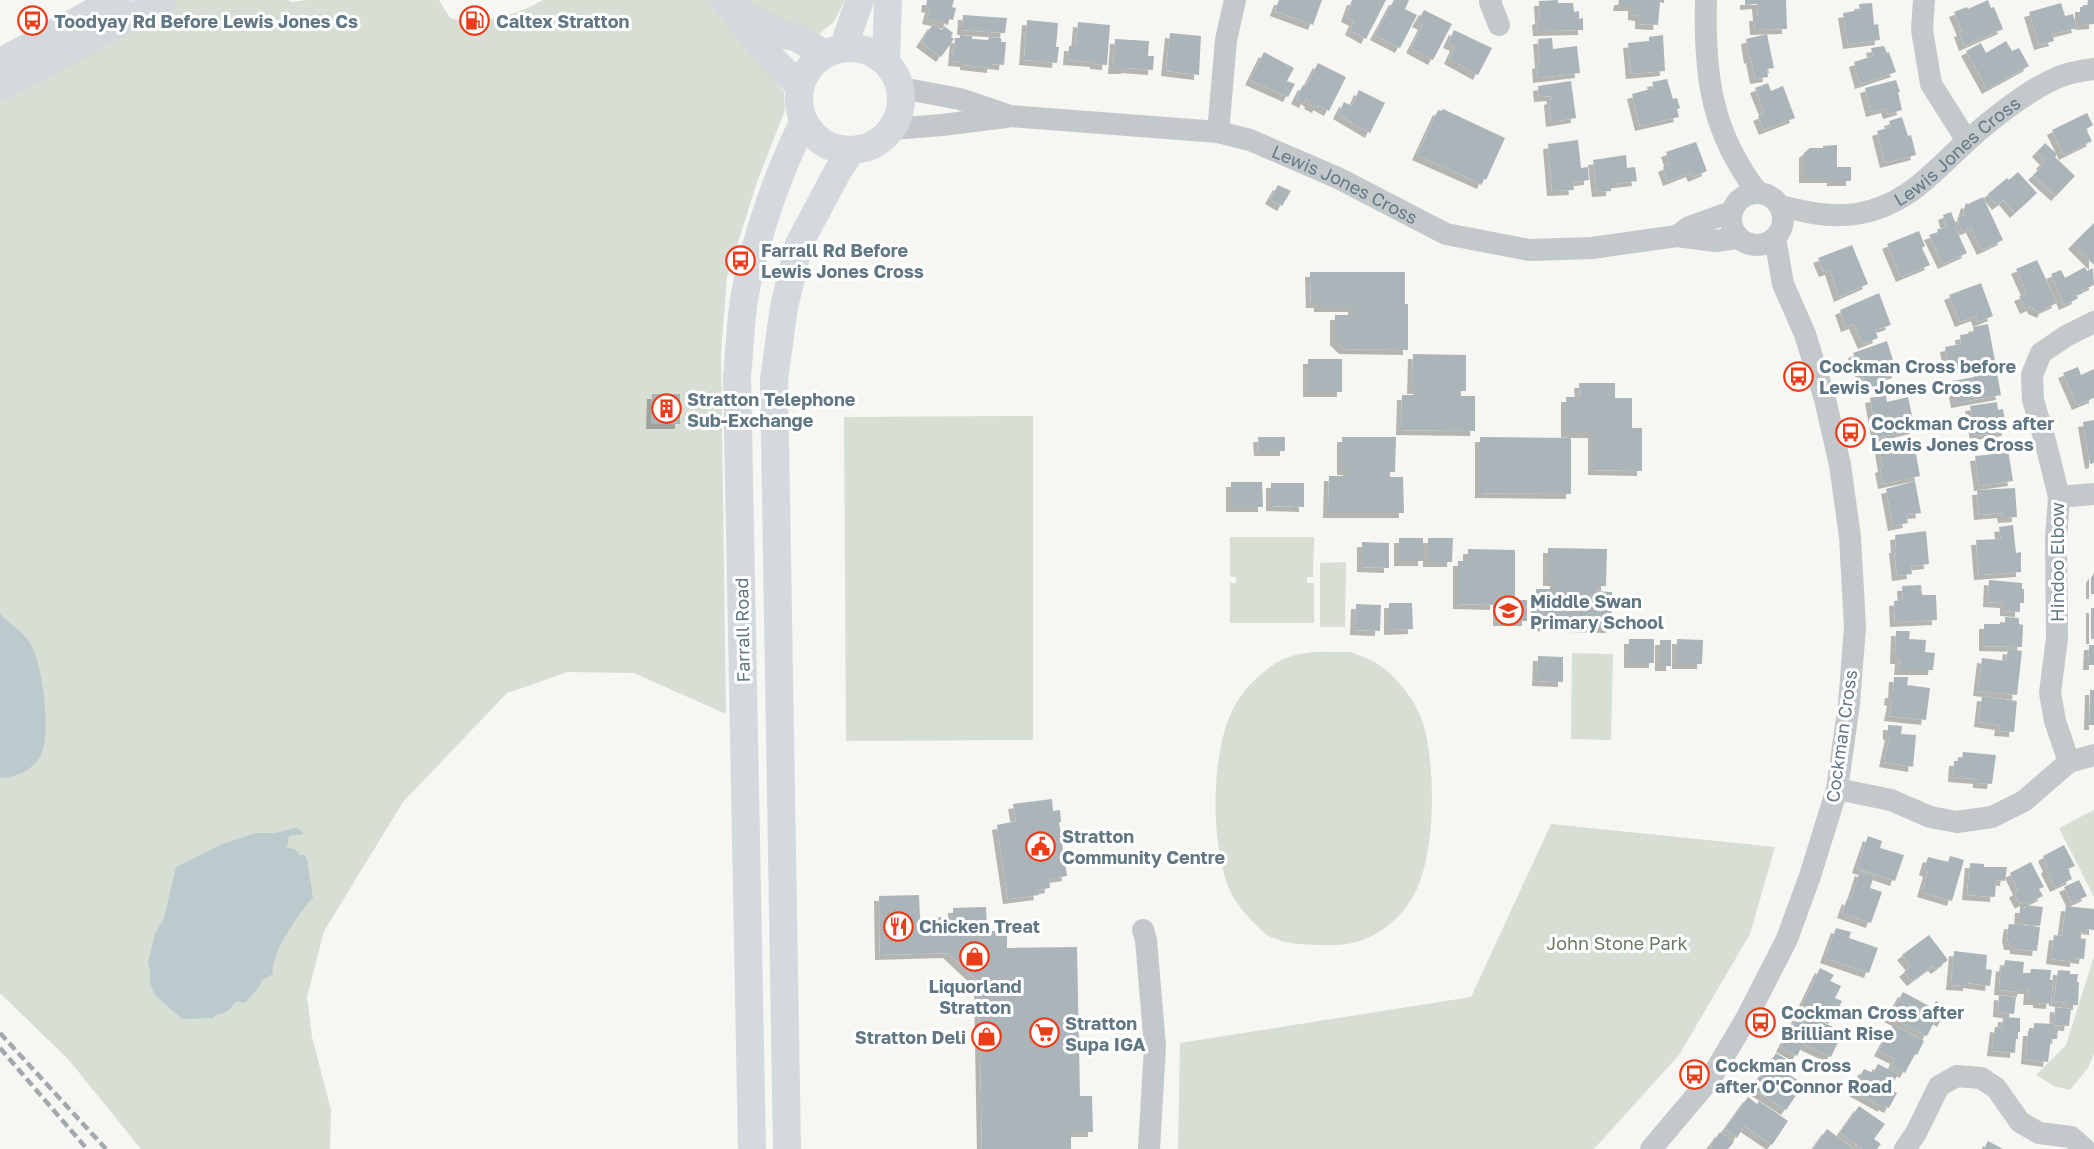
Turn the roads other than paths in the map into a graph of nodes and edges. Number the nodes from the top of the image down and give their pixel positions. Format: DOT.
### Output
graph roads {
  1 [pos="116,0"];
  2 [pos="162,0"];
  3 [pos="860,0"];
  4 [pos="888,0"];
  5 [pos="1234,0"];
  6 [pos="1706,0"];
  7 [pos="1924,0"];
  8 [pos="1485,1"];
  9 [pos="730,5"];
  10 [pos="1498,25"];
  11 [pos="834,51"];
  12 [pos="0,62"];
  13 [pos="886,62"];
  14 [pos="2094,69"];
  15 [pos="800,87"];
  16 [pos="0,88"];
  17 [pos="901,88"];
  18 [pos="1010,116"];
  19 [pos="804,121"];
  20 [pos="892,129"];
  21 [pos="1218,132"];
  22 [pos="1966,141"];
  23 [pos="852,150"];
  24 [pos="1734,158"];
  25 [pos="1758,193"];
  26 [pos="1780,206"];
  27 [pos="1733,209"];
  28 [pos="1813,214"];
  29 [pos="1677,236"];
  30 [pos="1762,238"];
  31 [pos="2094,322"];
  32 [pos="2094,494"];
  33 [pos="2059,497"];
  34 [pos="2094,755"];
  35 [pos="2069,762"];
  36 [pos="1837,789"];
  37 [pos="1143,930"];
  38 [pos="752,1149"];
  39 [pos="787,1149"];
  40 [pos="1149,1149"];
  41 [pos="1650,1149"];
  42 [pos="1905,1149"];
  43 [pos="2085,1149"];
  1 -- 12 [label="main road"];
  2 -- 16 [label="main road"];
  3 -- 11 [label="main road"];
  4 -- 13 [label="main road"];
  5 -- 21 [label="street"];
  6 -- 24 [label="street"];
  7 -- 22 [label="street"];
  8 -- 10 [label="street"];
  9 -- 11 [label="main road"];
  9 -- 15 [label="main road"];
  11 -- 13 [label="main road"];
  11 -- 15 [label="main road"];
  13 -- 17 [label="main road"];
  14 -- 22 [label="street, Lewis Jones Cross"];
  15 -- 19 [label="main road"];
  17 -- 18 [label="street, Lewis Jones Cross"];
  17 -- 20 [label="main road"];
  18 -- 20 [label="street, Lewis Jones Cross"];
  18 -- 21 [label="street, Lewis Jones Cross"];
  19 -- 23 [label="main road"];
  19 -- 38 [label="main road, Farrall Road"];
  20 -- 23 [label="main road"];
  21 -- 29 [label="street, Lewis Jones Cross"];
  22 -- 28 [label="street, Lewis Jones Cross"];
  23 -- 39 [label="main road, Farrall Road"];
  24 -- 25 [label="street"];
  24 -- 27 [label="street"];
  25 -- 26 [label="street"];
  25 -- 27 [label="street"];
  26 -- 28 [label="street, Lewis Jones Cross"];
  26 -- 30 [label="street"];
  27 -- 29 [label="street, Lewis Jones Cross"];
  27 -- 30 [label="street"];
  28 -- 30 [label="street, Lewis Jones Cross"];
  29 -- 30 [label="street, Lewis Jones Cross"];
  30 -- 36 [label="street, Cockman Cross"];
  31 -- 33 [label="street, Hindoo Elbow"];
  32 -- 33 [label="street"];
  33 -- 35 [label="street, Hindoo Elbow"];
  34 -- 35 [label="street"];
  35 -- 36 [label="street"];
  36 -- 41 [label="street, Cockman Cross"];
  37 -- 40 [label="street"];
  42 -- 43 [label="street"];
}
